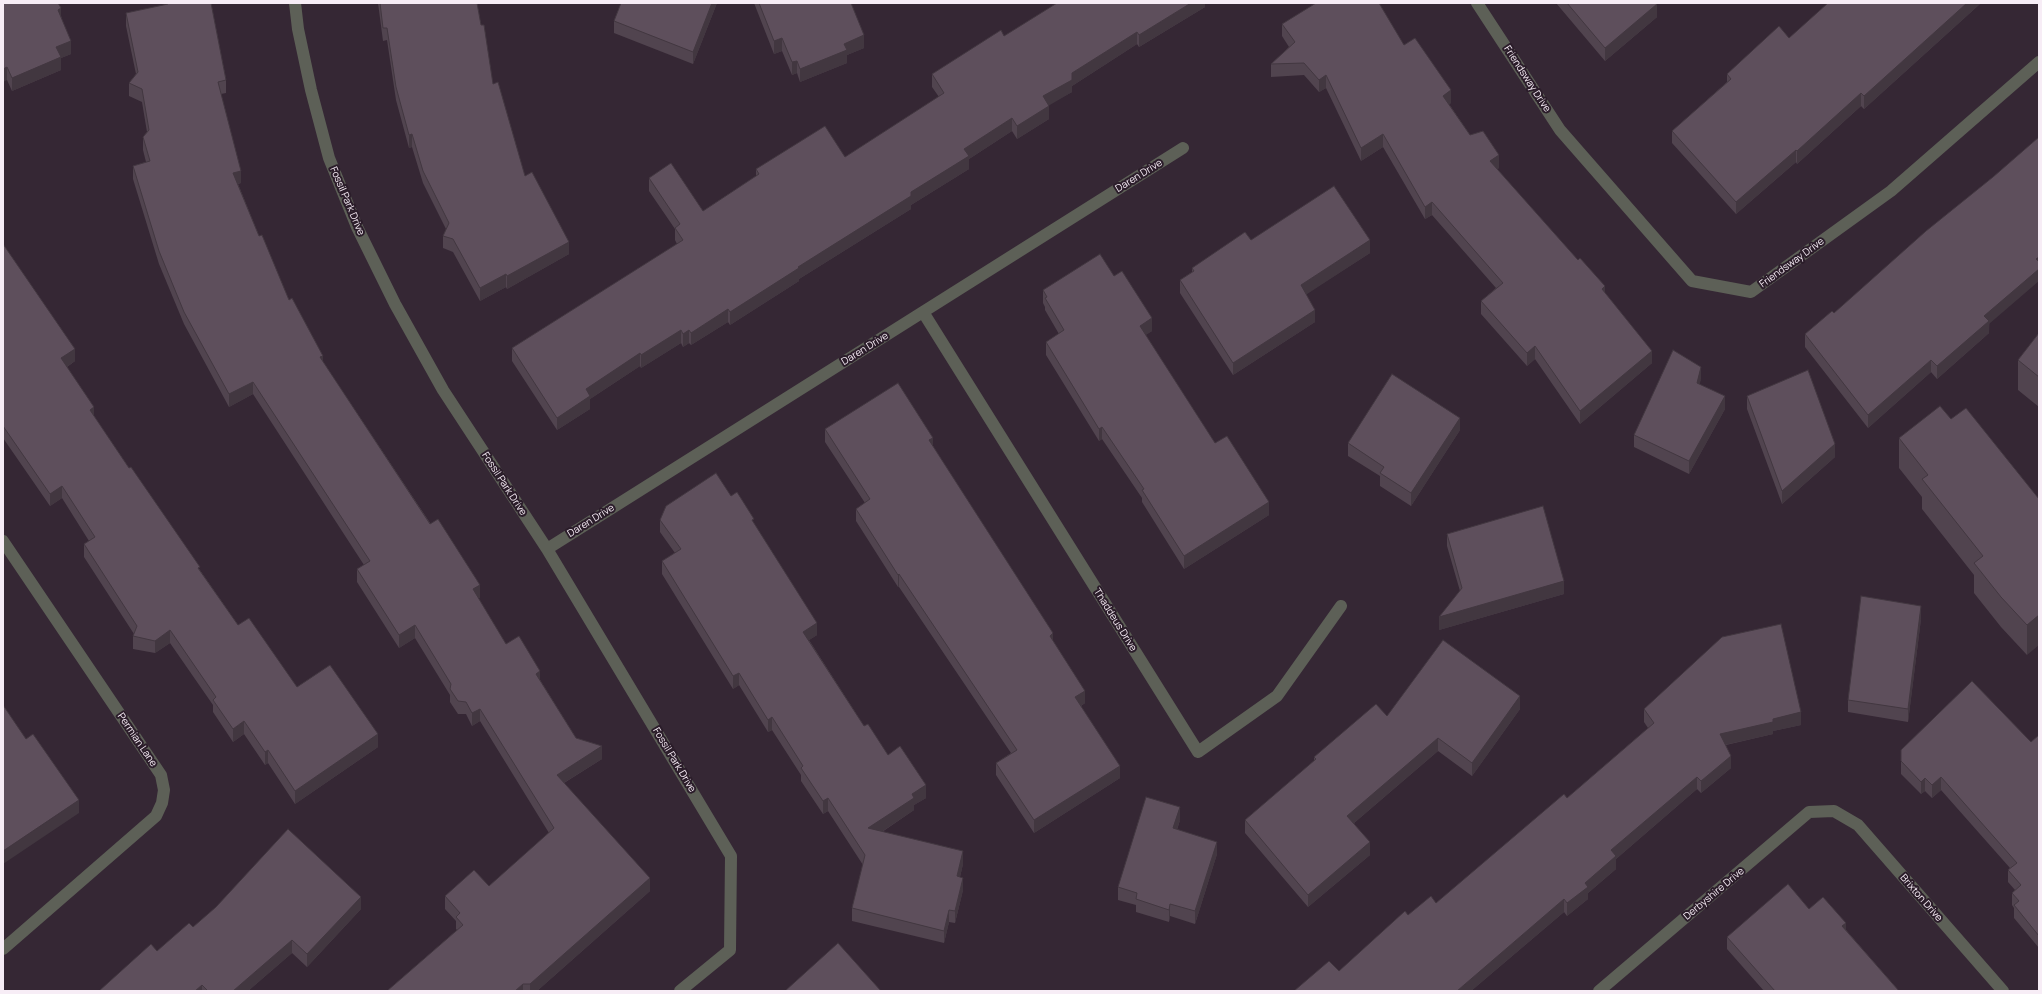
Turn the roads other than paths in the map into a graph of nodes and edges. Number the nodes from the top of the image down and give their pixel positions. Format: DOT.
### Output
graph roads {
  1 [pos="295,3"];
  2 [pos="1477,3"];
  3 [pos="2039,62"];
  4 [pos="1184,148"];
  5 [pos="923,312"];
  6 [pos="3,541"];
  7 [pos="547,549"];
  8 [pos="1341,606"];
  9 [pos="1834,811"];
  10 [pos="3,949"];
  11 [pos="680,991"];
  12 [pos="1599,991"];
  13 [pos="2003,991"];
  1 -- 7 [label="street, Fossil Park Drive"];
  2 -- 3 [label="street, Friendsway Drive"];
  4 -- 5 [label="street, Daren Drive"];
  5 -- 7 [label="street, Daren Drive"];
  5 -- 8 [label="street, Thaddeus Drive"];
  6 -- 10 [label="street, Permian Lane"];
  7 -- 11 [label="street, Fossil Park Drive"];
  9 -- 12 [label="street, Derbyshire Drive"];
  9 -- 13 [label="street, Brixton Drive"];
}
